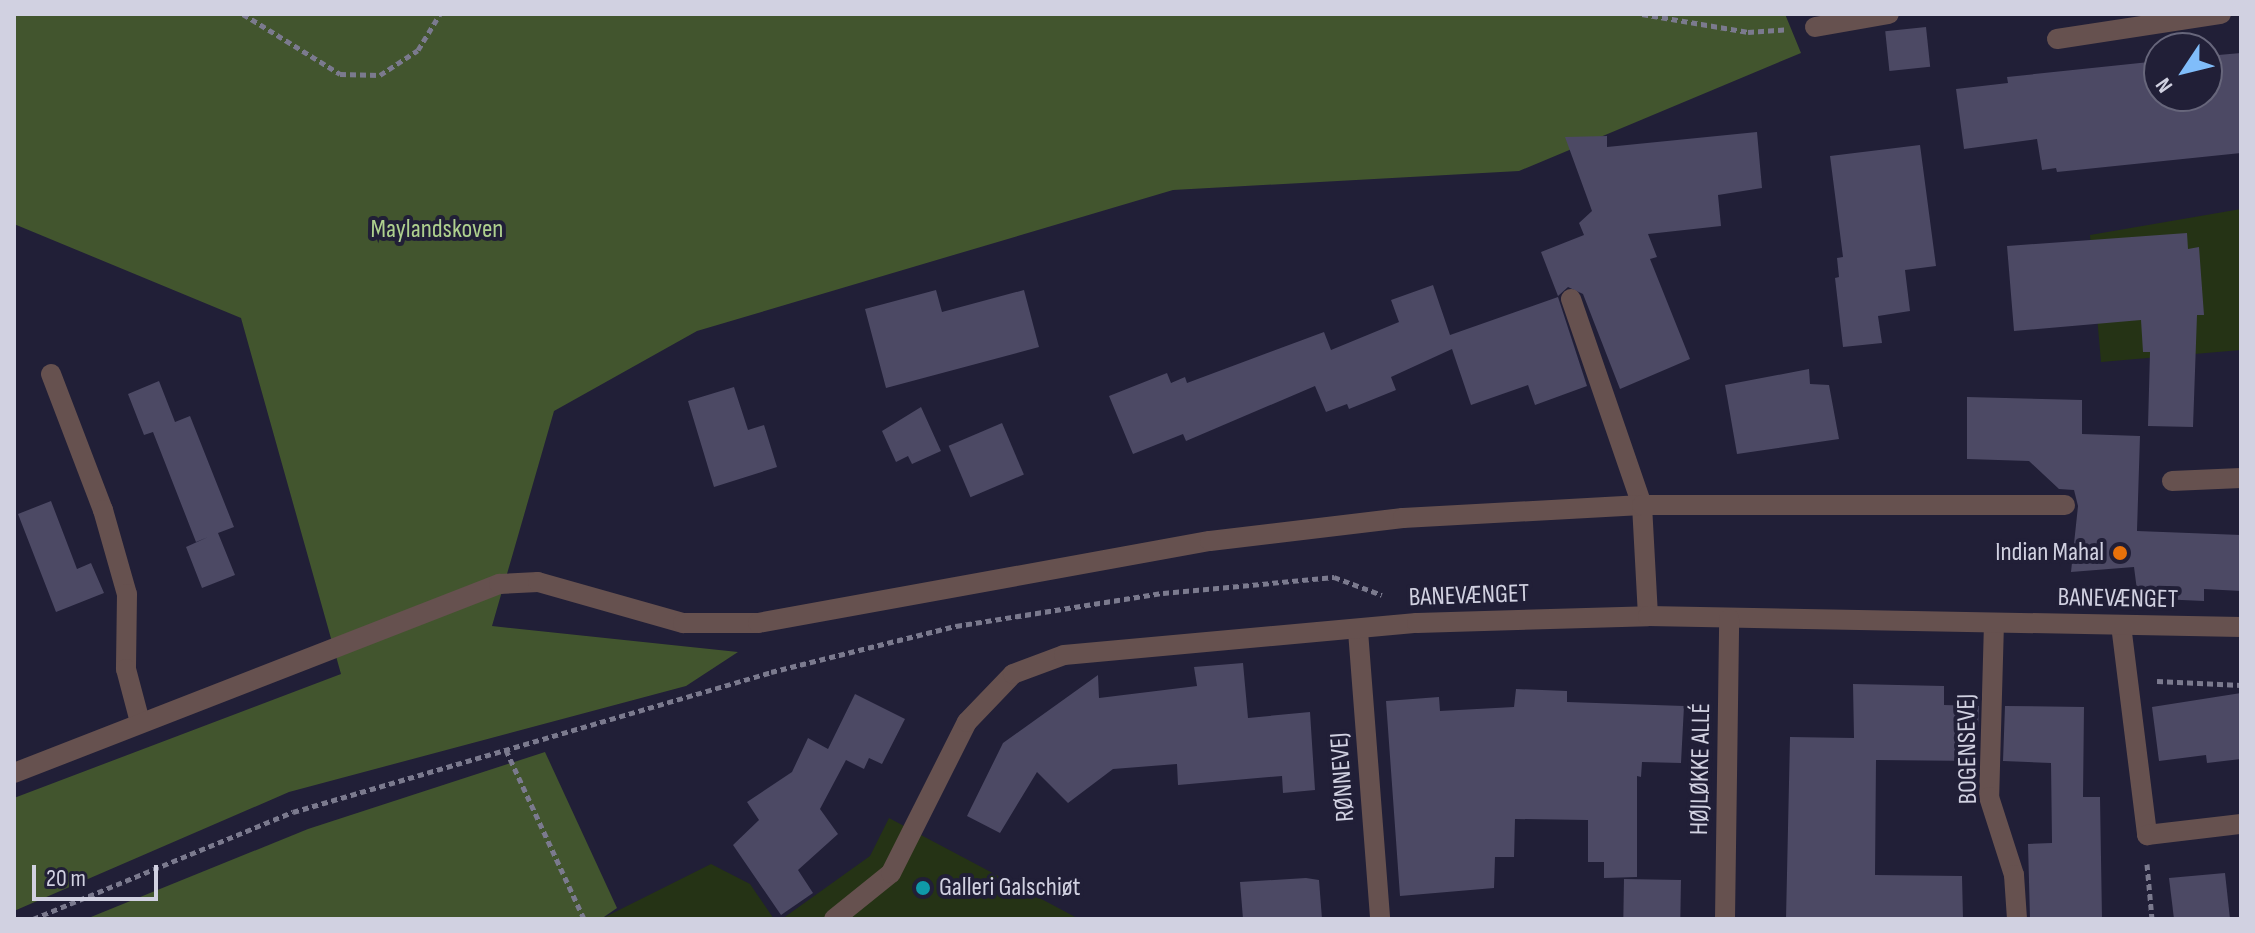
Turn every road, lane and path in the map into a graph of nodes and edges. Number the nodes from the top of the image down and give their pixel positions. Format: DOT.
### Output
graph roads {
  1 [pos="243,14"];
  2 [pos="440,14"];
  3 [pos="1642,14"];
  4 [pos="1889,14"];
  5 [pos="2221,14"];
  6 [pos="1815,27"];
  7 [pos="2057,39"];
  8 [pos="1571,299"];
  9 [pos="51,374"];
  10 [pos="2241,478"];
  11 [pos="2172,481"];
  12 [pos="1642,505"];
  13 [pos="2065,505"];
  14 [pos="1334,577"];
  15 [pos="1648,616"];
  16 [pos="1729,619"];
  17 [pos="1994,623"];
  18 [pos="2121,625"];
  19 [pos="2241,627"];
  20 [pos="1358,631"];
  21 [pos="2128,679"];
  22 [pos="2241,685"];
  23 [pos="140,722"];
  24 [pos="506,750"];
  25 [pos="14,773"];
  26 [pos="2241,824"];
  27 [pos="2147,835"];
  28 [pos="33,919"];
  29 [pos="584,919"];
  30 [pos="834,919"];
  31 [pos="1380,919"];
  32 [pos="1725,919"];
  33 [pos="2017,919"];
  34 [pos="2152,919"];
  1 -- 2 [label="path"];
  3 -- 6 [label="path"];
  4 -- 6 [label="street"];
  5 -- 7 [label="street"];
  8 -- 12 [label="street"];
  9 -- 23 [label="street"];
  10 -- 11 [label="street"];
  12 -- 13 [label="street"];
  12 -- 15 [label="street"];
  12 -- 23 [label="street"];
  14 -- 24 [label="path"];
  15 -- 16 [label="street, BANEVÆNGET"];
  15 -- 20 [label="street, BANEVÆNGET"];
  16 -- 17 [label="street, BANEVÆNGET"];
  16 -- 32 [label="street, HØJLØKKE ALLÉ"];
  17 -- 18 [label="street, BANEVÆNGET"];
  17 -- 33 [label="street, BOGENSEVEJ"];
  18 -- 19 [label="street, BANEVÆNGET"];
  18 -- 21 [label="street"];
  20 -- 30 [label="street, BANEVÆNGET"];
  20 -- 31 [label="street, RØNNEVEJ"];
  21 -- 22 [label="path"];
  21 -- 27 [label="street"];
  23 -- 25 [label="street"];
  24 -- 28 [label="path"];
  24 -- 29 [label="path"];
  26 -- 27 [label="street"];
  27 -- 34 [label="path"];
}
